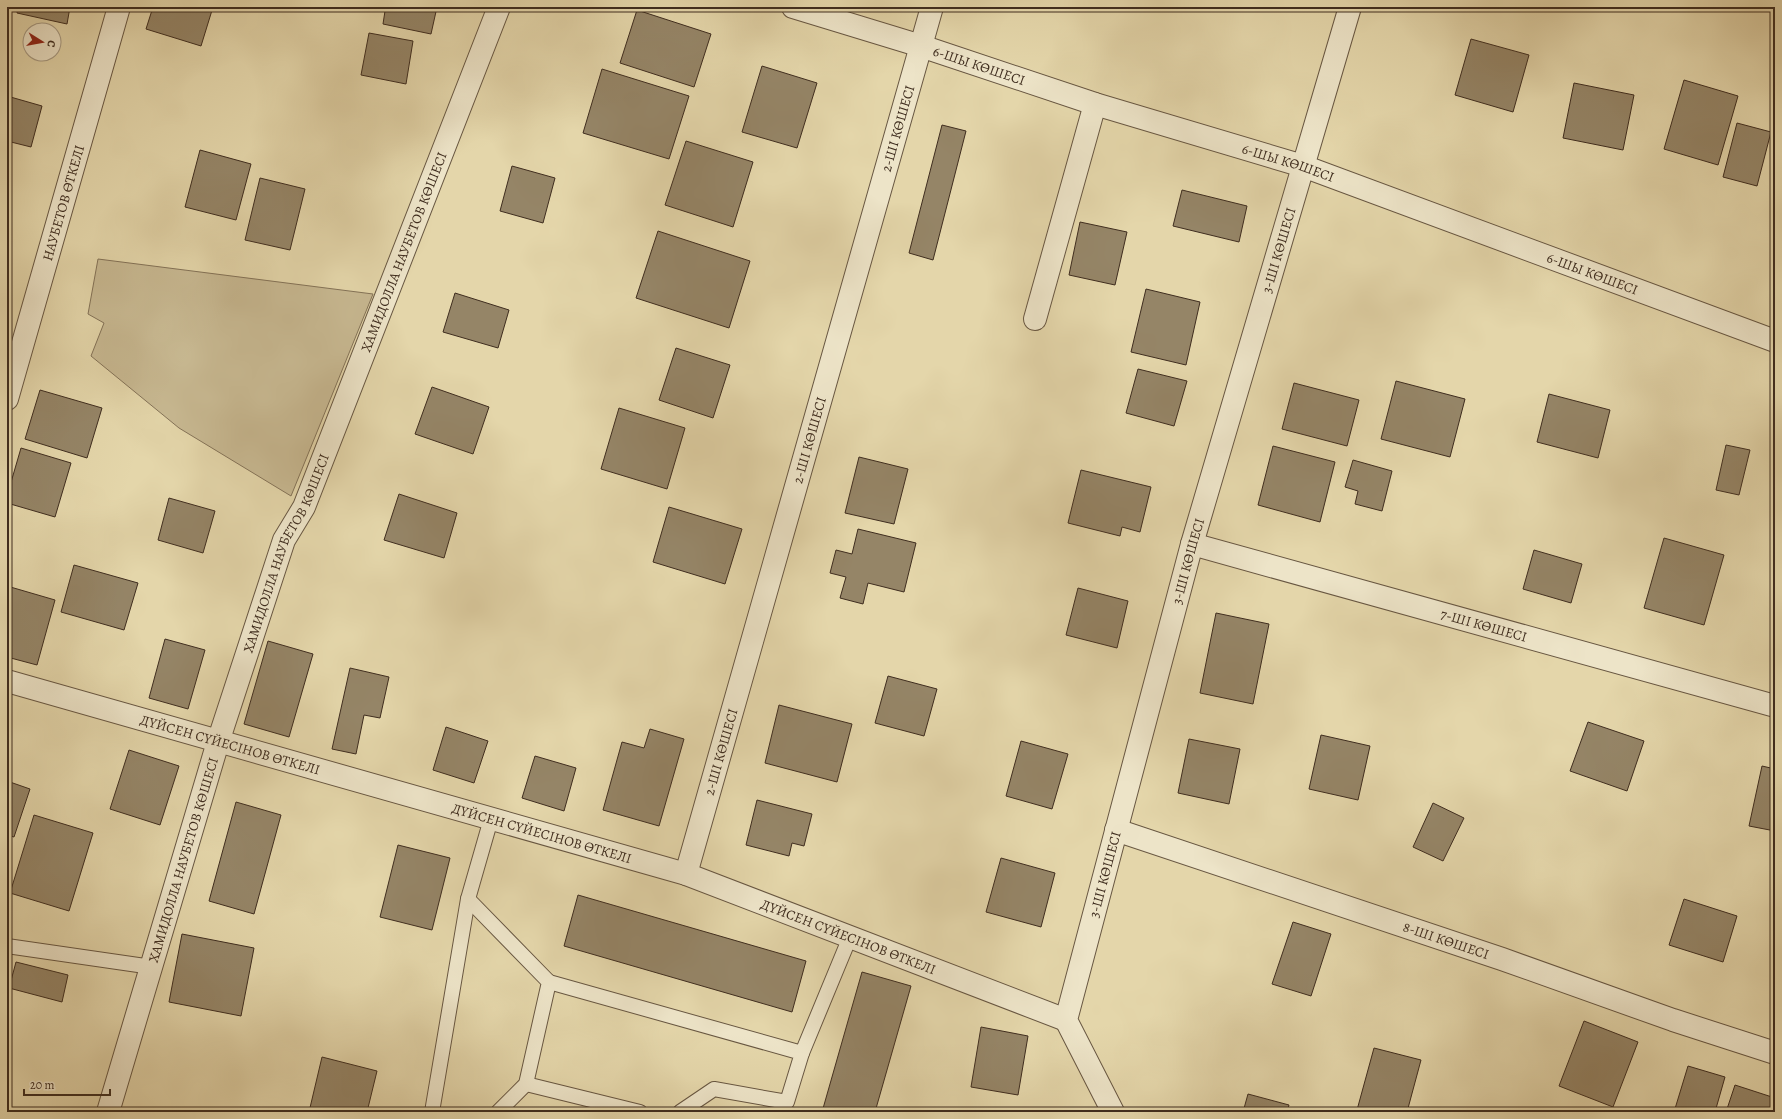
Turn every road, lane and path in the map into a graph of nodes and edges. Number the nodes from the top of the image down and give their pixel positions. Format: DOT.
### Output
graph roads {
  1 [pos="119,7"];
  2 [pos="499,7"];
  3 [pos="793,7"];
  4 [pos="932,7"];
  5 [pos="1350,7"];
  6 [pos="921,46"];
  7 [pos="1095,104"];
  8 [pos="1303,166"];
  9 [pos="1035,318"];
  10 [pos="1775,341"];
  11 [pos="7,400"];
  12 [pos="1192,544"];
  13 [pos="7,681"];
  14 [pos="1775,706"];
  15 [pos="218,742"];
  16 [pos="491,819"];
  17 [pos="1116,830"];
  18 [pos="686,874"];
  19 [pos="468,899"];
  20 [pos="850,937"];
  21 [pos="7,946"];
  22 [pos="152,967"];
  23 [pos="549,982"];
  24 [pos="1066,1020"];
  25 [pos="802,1053"];
  26 [pos="1775,1053"];
  27 [pos="526,1084"];
  28 [pos="108,1112"];
  29 [pos="432,1112"];
  30 [pos="498,1112"];
  31 [pos="640,1112"];
  32 [pos="680,1112"];
  33 [pos="1113,1112"];
  1 -- 11 [label="street, НАУБЕТОВ ӨТКЕЛІ"];
  2 -- 15 [label="street, ХАМИДОЛЛА НАУБЕТОВ КӨШЕСІ"];
  3 -- 6 [label="street, 6-ШЫ КӨШЕСІ"];
  4 -- 6 [label="street, 2-ШІ КӨШЕСІ"];
  5 -- 8 [label="street, 3-ШІ КӨШЕСІ"];
  6 -- 7 [label="street, 6-ШЫ КӨШЕСІ"];
  6 -- 18 [label="street, 2-ШІ КӨШЕСІ"];
  7 -- 8 [label="street, 6-ШЫ КӨШЕСІ"];
  7 -- 9 [label="street"];
  8 -- 10 [label="street, 6-ШЫ КӨШЕСІ"];
  8 -- 12 [label="street, 3-ШІ КӨШЕСІ"];
  12 -- 14 [label="street, 7-ШІ КӨШЕСІ"];
  12 -- 17 [label="street, 3-ШІ КӨШЕСІ"];
  13 -- 15 [label="street, ДҮЙСЕН СҮЙЕСІНОВ ӨТКЕЛІ"];
  15 -- 16 [label="street, ДҮЙСЕН СҮЙЕСІНОВ ӨТКЕЛІ"];
  15 -- 22 [label="street, ХАМИДОЛЛА НАУБЕТОВ КӨШЕСІ"];
  16 -- 18 [label="street, ДҮЙСЕН СҮЙЕСІНОВ ӨТКЕЛІ"];
  16 -- 19 [label="lane"];
  17 -- 24 [label="street, 3-ШІ КӨШЕСІ"];
  17 -- 26 [label="street, 8-ШІ КӨШЕСІ"];
  18 -- 20 [label="street, ДҮЙСЕН СҮЙЕСІНОВ ӨТКЕЛІ"];
  19 -- 23 [label="lane"];
  19 -- 29 [label="lane"];
  20 -- 24 [label="street, ДҮЙСЕН СҮЙЕСІНОВ ӨТКЕЛІ"];
  20 -- 25 [label="lane"];
  21 -- 22 [label="lane"];
  22 -- 28 [label="street, ХАМИДОЛЛА НАУБЕТОВ КӨШЕСІ"];
  23 -- 25 [label="lane"];
  23 -- 27 [label="lane"];
  24 -- 33 [label="street"];
  25 -- 32 [label="lane"];
  27 -- 30 [label="lane"];
  27 -- 31 [label="lane"];
}
